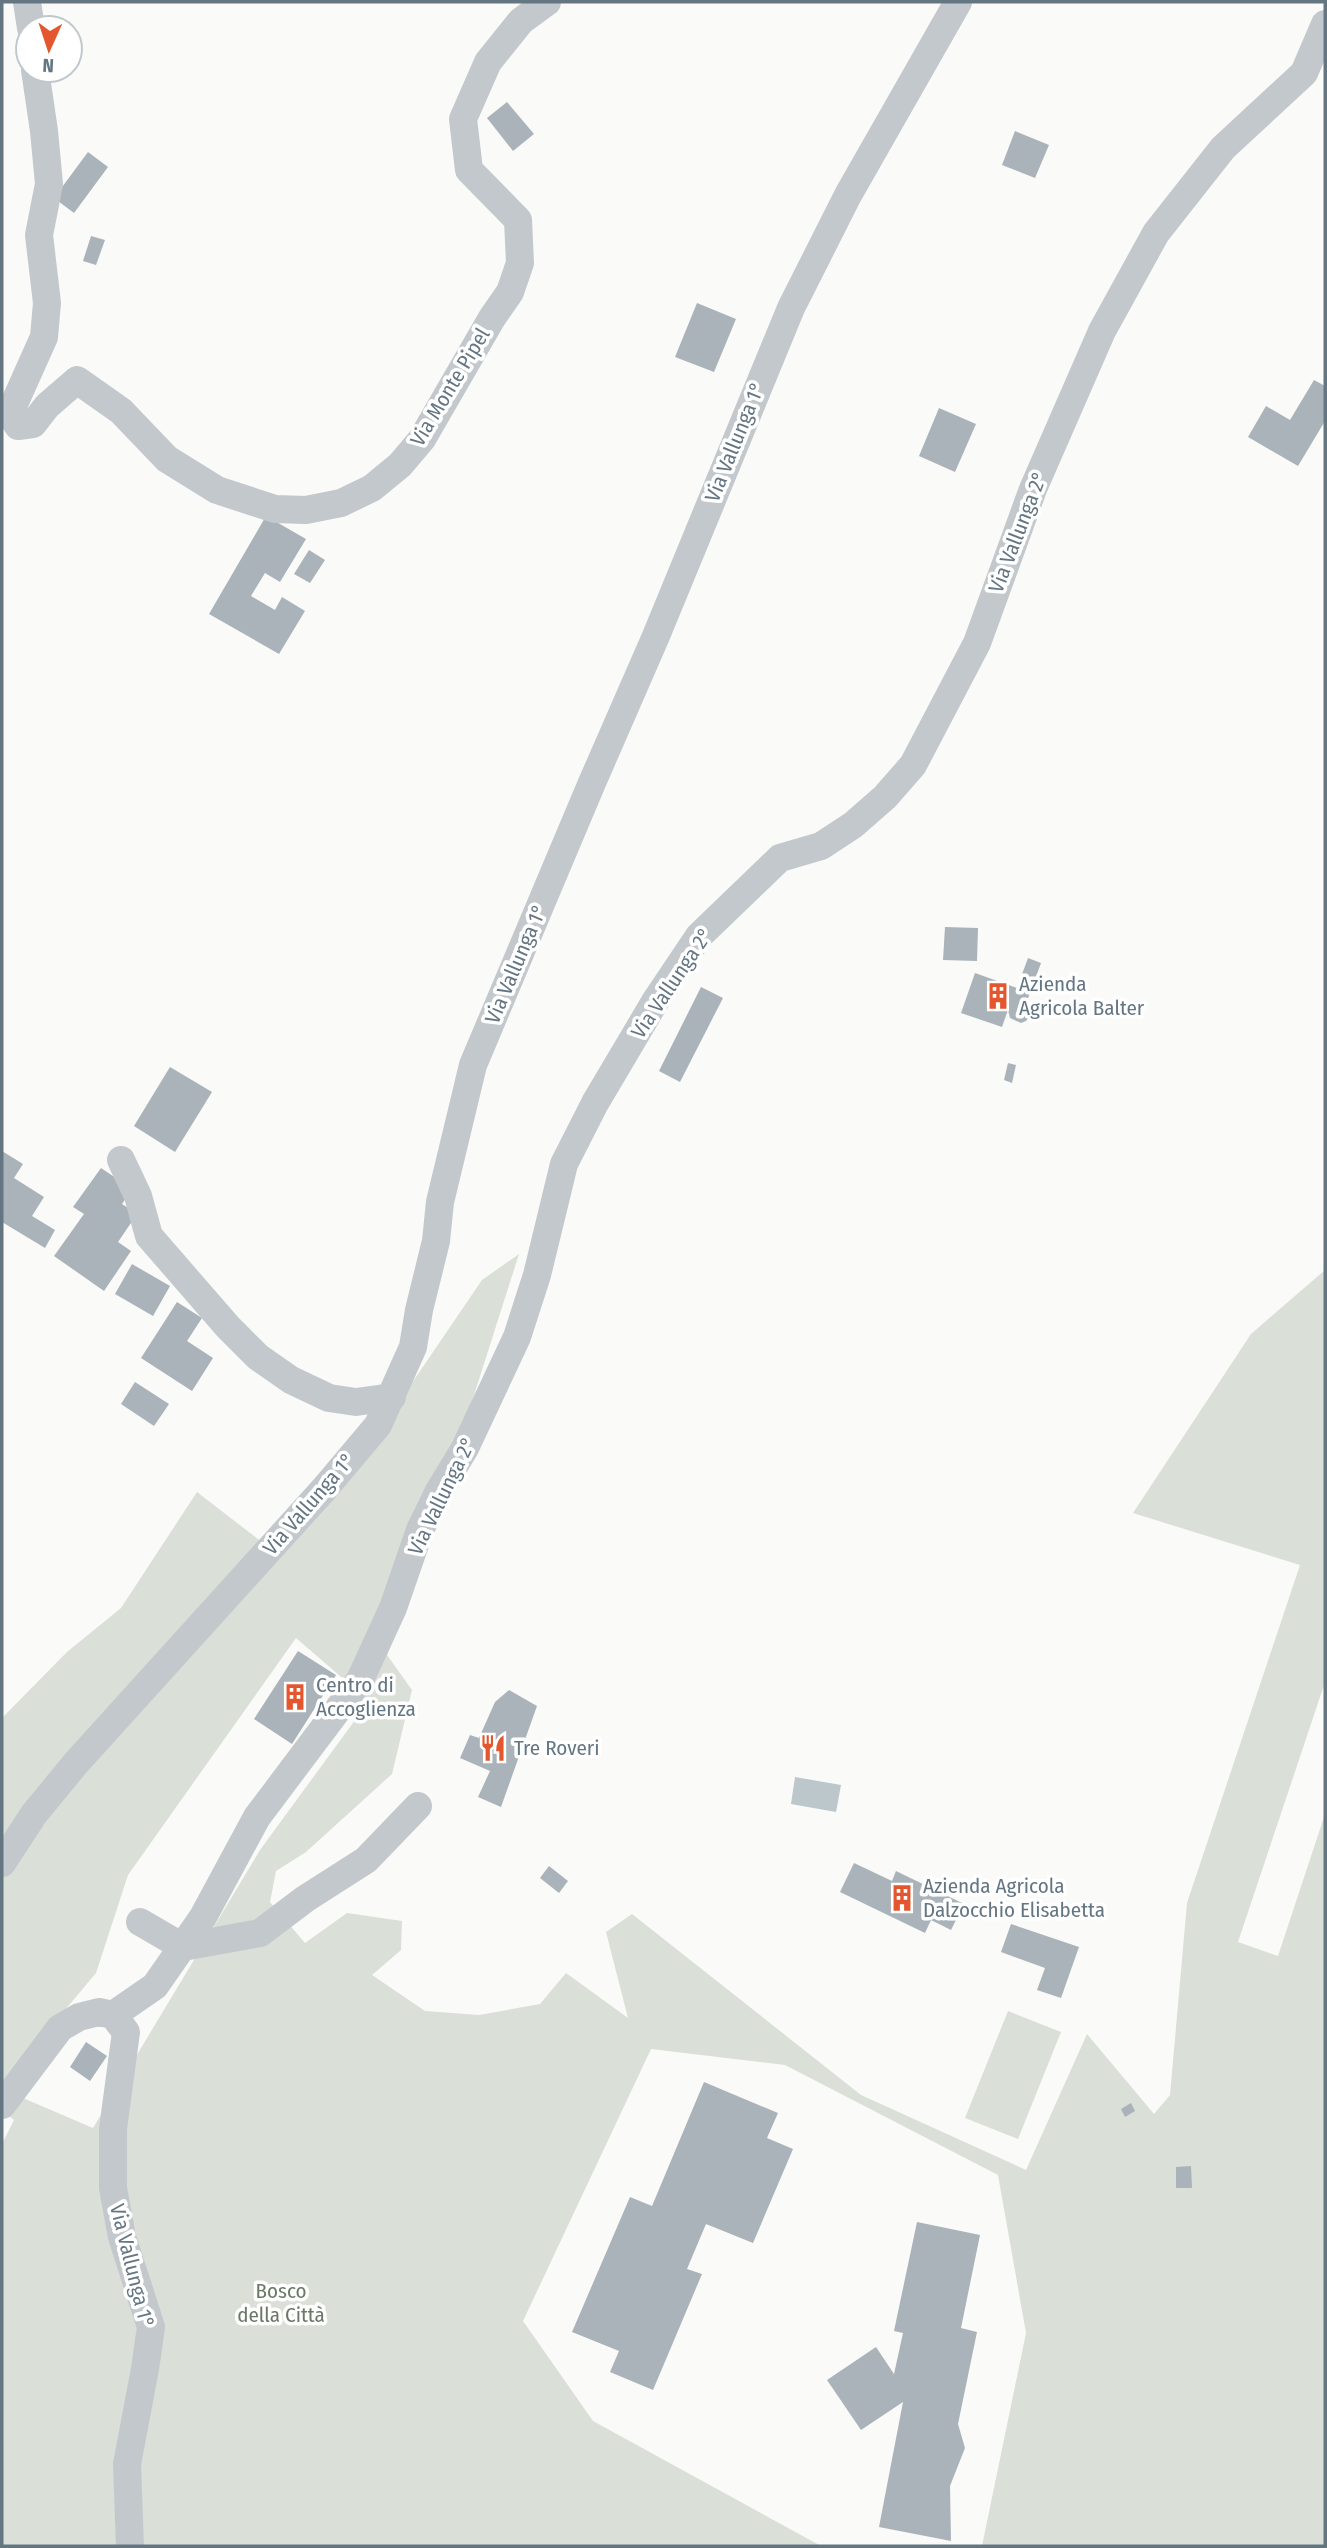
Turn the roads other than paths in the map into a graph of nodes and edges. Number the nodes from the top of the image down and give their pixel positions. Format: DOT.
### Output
graph roads {
  1 [pos="547,2"];
  2 [pos="958,2"];
  3 [pos="1325,24"];
  4 [pos="37,84"];
  5 [pos="121,1160"];
  6 [pos="392,1397"];
  7 [pos="418,1806"];
  8 [pos="2,1863"];
  9 [pos="140,1922"];
  10 [pos="183,1947"];
  11 [pos="113,2015"];
  12 [pos="2,2105"];
  13 [pos="130,2546"];
  1 -- 4 [label="street, Via Monte Pipel"];
  2 -- 6 [label="street, Via Vallunga 1°"];
  3 -- 10 [label="street, Via Vallunga 2°"];
  5 -- 6 [label="street"];
  6 -- 8 [label="street, Via Vallunga 1°"];
  7 -- 10 [label="street"];
  9 -- 10 [label="street"];
  10 -- 11 [label="street, Via Vallunga 2°"];
  11 -- 12 [label="street"];
  11 -- 13 [label="street, Via Vallunga 1°"];
}
